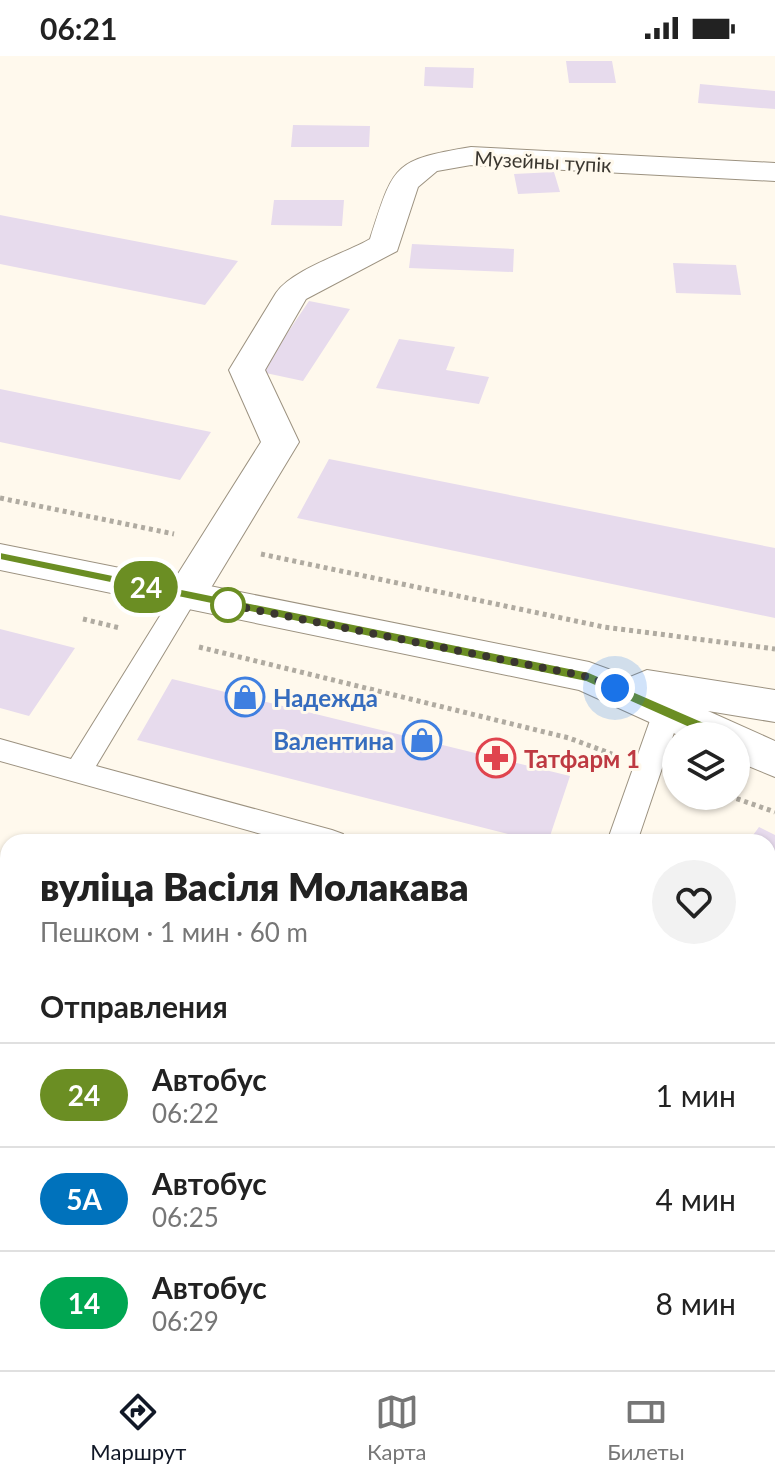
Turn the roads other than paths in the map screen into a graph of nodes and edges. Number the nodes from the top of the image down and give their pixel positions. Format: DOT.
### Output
graph roads {
  1 [pos="775,172"];
  2 [pos="0,557"];
  3 [pos="185,596"];
  4 [pos="589,677"];
  5 [pos="775,706"];
  6 [pos="667,712"];
  7 [pos="690,722"];
  8 [pos="750,748"];
  9 [pos="0,750"];
  10 [pos="775,760"];
  11 [pos="78,771"];
  12 [pos="303,834"];
  13 [pos="625,834"];
  1 -- 3 [label="street, Музейны тупік"];
  2 -- 3 [label="street"];
  3 -- 4 [label="street"];
  3 -- 11 [label="lane"];
  4 -- 5 [label="street"];
  4 -- 6 [label="street"];
  6 -- 7 [label="street"];
  6 -- 13 [label="lane"];
  8 -- 10 [label="street"];
  9 -- 11 [label="lane"];
  11 -- 12 [label="lane"];
}
